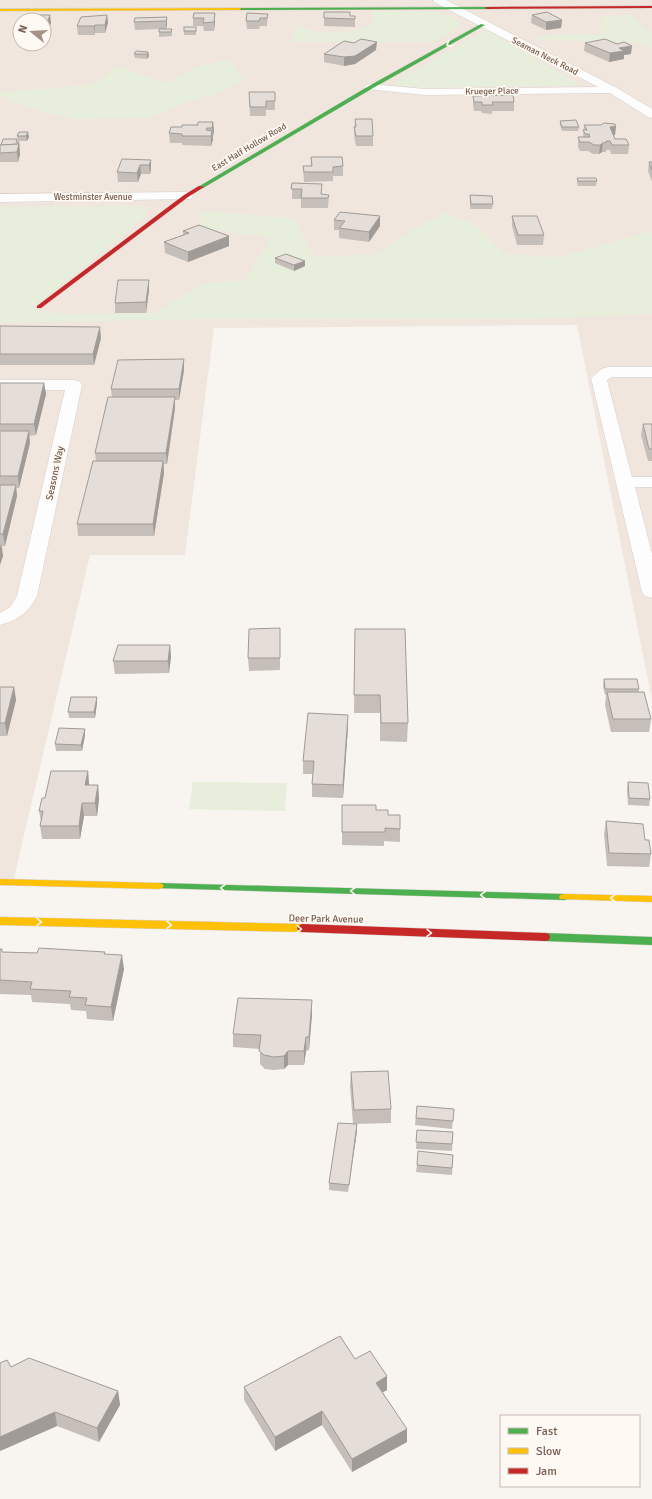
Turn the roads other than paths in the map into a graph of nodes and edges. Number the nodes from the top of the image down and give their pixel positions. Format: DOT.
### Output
graph roads {
  1 [pos="438,0"];
  2 [pos="452,7"];
  3 [pos="652,7"];
  4 [pos="0,10"];
  5 [pos="483,24"];
  6 [pos="371,87"];
  7 [pos="613,90"];
  8 [pos="652,114"];
  9 [pos="186,196"];
  10 [pos="0,198"];
  11 [pos="39,307"];
  12 [pos="652,372"];
  13 [pos="0,385"];
  14 [pos="625,482"];
  15 [pos="652,482"];
  16 [pos="652,592"];
  17 [pos="0,619"];
  18 [pos="0,882"];
  19 [pos="652,899"];
  20 [pos="0,921"];
  21 [pos="652,940"];
  1 -- 2 [label="street, Seaman Neck Road"];
  2 -- 3 [label="street"];
  2 -- 4 [label="street"];
  2 -- 5 [label="street, Seaman Neck Road"];
  5 -- 6 [label="street, East Half Hollow Road, one-way"];
  5 -- 7 [label="street, Seaman Neck Road"];
  6 -- 7 [label="street, Krueger Place"];
  6 -- 9 [label="street, East Half Hollow Road"];
  7 -- 8 [label="street, Seaman Neck Road"];
  9 -- 10 [label="street, Westminster Avenue"];
  9 -- 11 [label="street, East Half Hollow Road"];
  12 -- 14 [label="street"];
  13 -- 17 [label="street, Seasons Way"];
  14 -- 15 [label="street"];
  14 -- 16 [label="street"];
  19 -- 18 [label="street, one-way"];
  20 -- 21 [label="street, Deer Park Avenue, one-way"];
}
